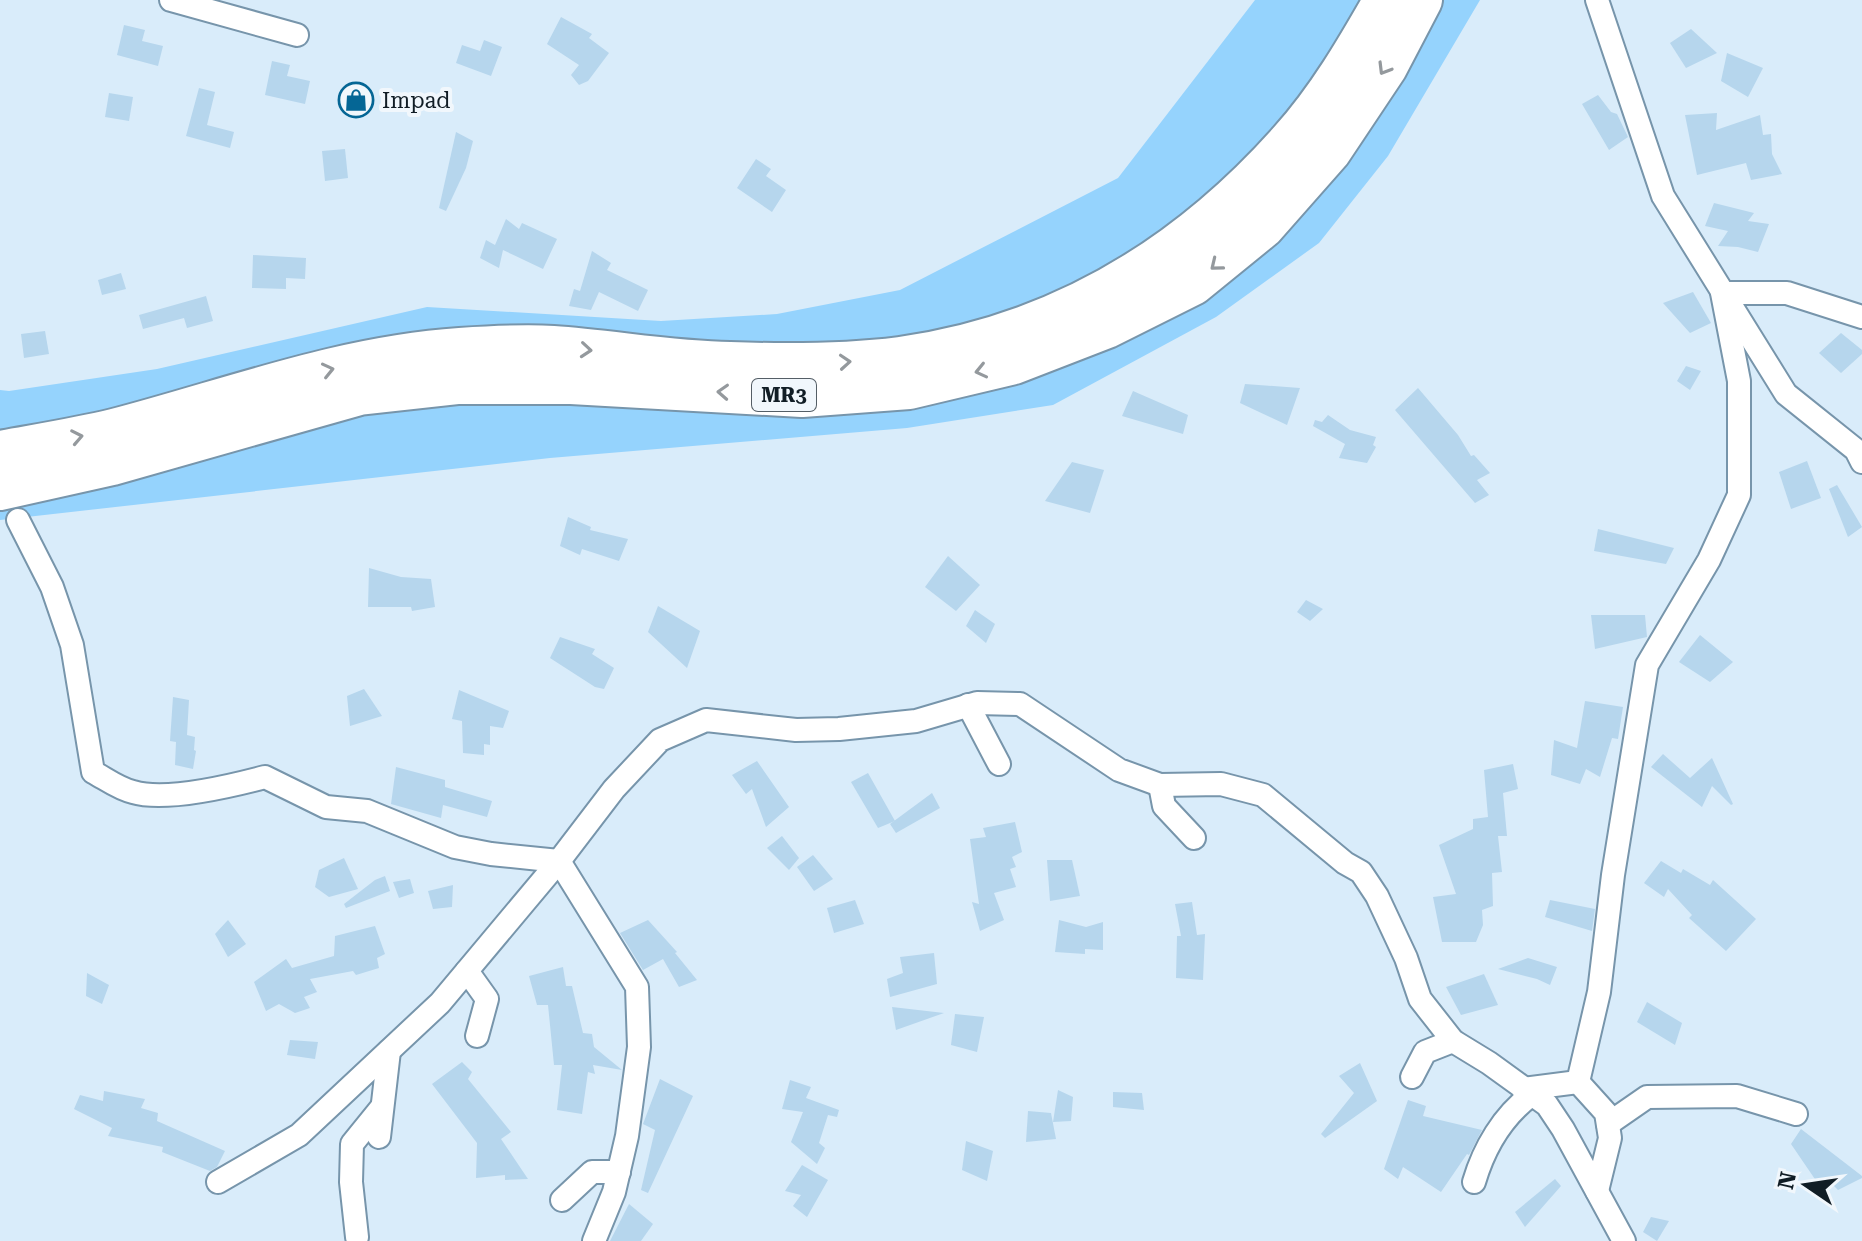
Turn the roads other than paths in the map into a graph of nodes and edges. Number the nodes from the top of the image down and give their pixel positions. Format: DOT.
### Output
graph roads {
  1 [pos="171,0"];
  2 [pos="1385,0"];
  3 [pos="1421,0"];
  4 [pos="1597,0"];
  5 [pos="297,35"];
  6 [pos="1722,293"];
  7 [pos="1862,317"];
  8 [pos="0,452"];
  9 [pos="1862,462"];
  10 [pos="9,504"];
  11 [pos="968,705"];
  12 [pos="999,764"];
  13 [pos="1160,785"];
  14 [pos="1194,838"];
  15 [pos="559,861"];
  16 [pos="467,971"];
  17 [pos="477,1036"];
  18 [pos="1453,1041"];
  19 [pos="389,1051"];
  20 [pos="1412,1077"];
  21 [pos="1586,1090"];
  22 [pos="1527,1092"];
  23 [pos="1647,1097"];
  24 [pos="382,1107"];
  25 [pos="1796,1114"];
  26 [pos="1608,1124"];
  27 [pos="379,1137"];
  28 [pos="619,1172"];
  29 [pos="218,1182"];
  30 [pos="1474,1182"];
  31 [pos="1597,1191"];
  32 [pos="562,1200"];
  33 [pos="357,1237"];
  34 [pos="594,1241"];
  35 [pos="1624,1241"];
  1 -- 5 [label="street"];
  8 -- 2 [label="highway, MR3, one-way"];
  3 -- 10 [label="highway, MR3, one-way"];
  4 -- 6 [label="street"];
  6 -- 7 [label="street"];
  6 -- 9 [label="street"];
  6 -- 21 [label="street"];
  10 -- 15 [label="street"];
  11 -- 12 [label="street"];
  11 -- 13 [label="street"];
  11 -- 15 [label="street"];
  13 -- 14 [label="street"];
  13 -- 18 [label="street"];
  15 -- 16 [label="street"];
  15 -- 28 [label="street"];
  16 -- 17 [label="street"];
  16 -- 19 [label="street"];
  18 -- 20 [label="street"];
  18 -- 22 [label="street"];
  19 -- 24 [label="street"];
  19 -- 29 [label="street"];
  21 -- 22 [label="street"];
  21 -- 23 [label="street"];
  21 -- 26 [label="street"];
  22 -- 30 [label="street"];
  22 -- 31 [label="street"];
  23 -- 25 [label="street"];
  23 -- 26 [label="street"];
  24 -- 27 [label="street"];
  24 -- 33 [label="street"];
  26 -- 31 [label="street"];
  28 -- 32 [label="street"];
  28 -- 34 [label="street"];
  31 -- 35 [label="street"];
}
